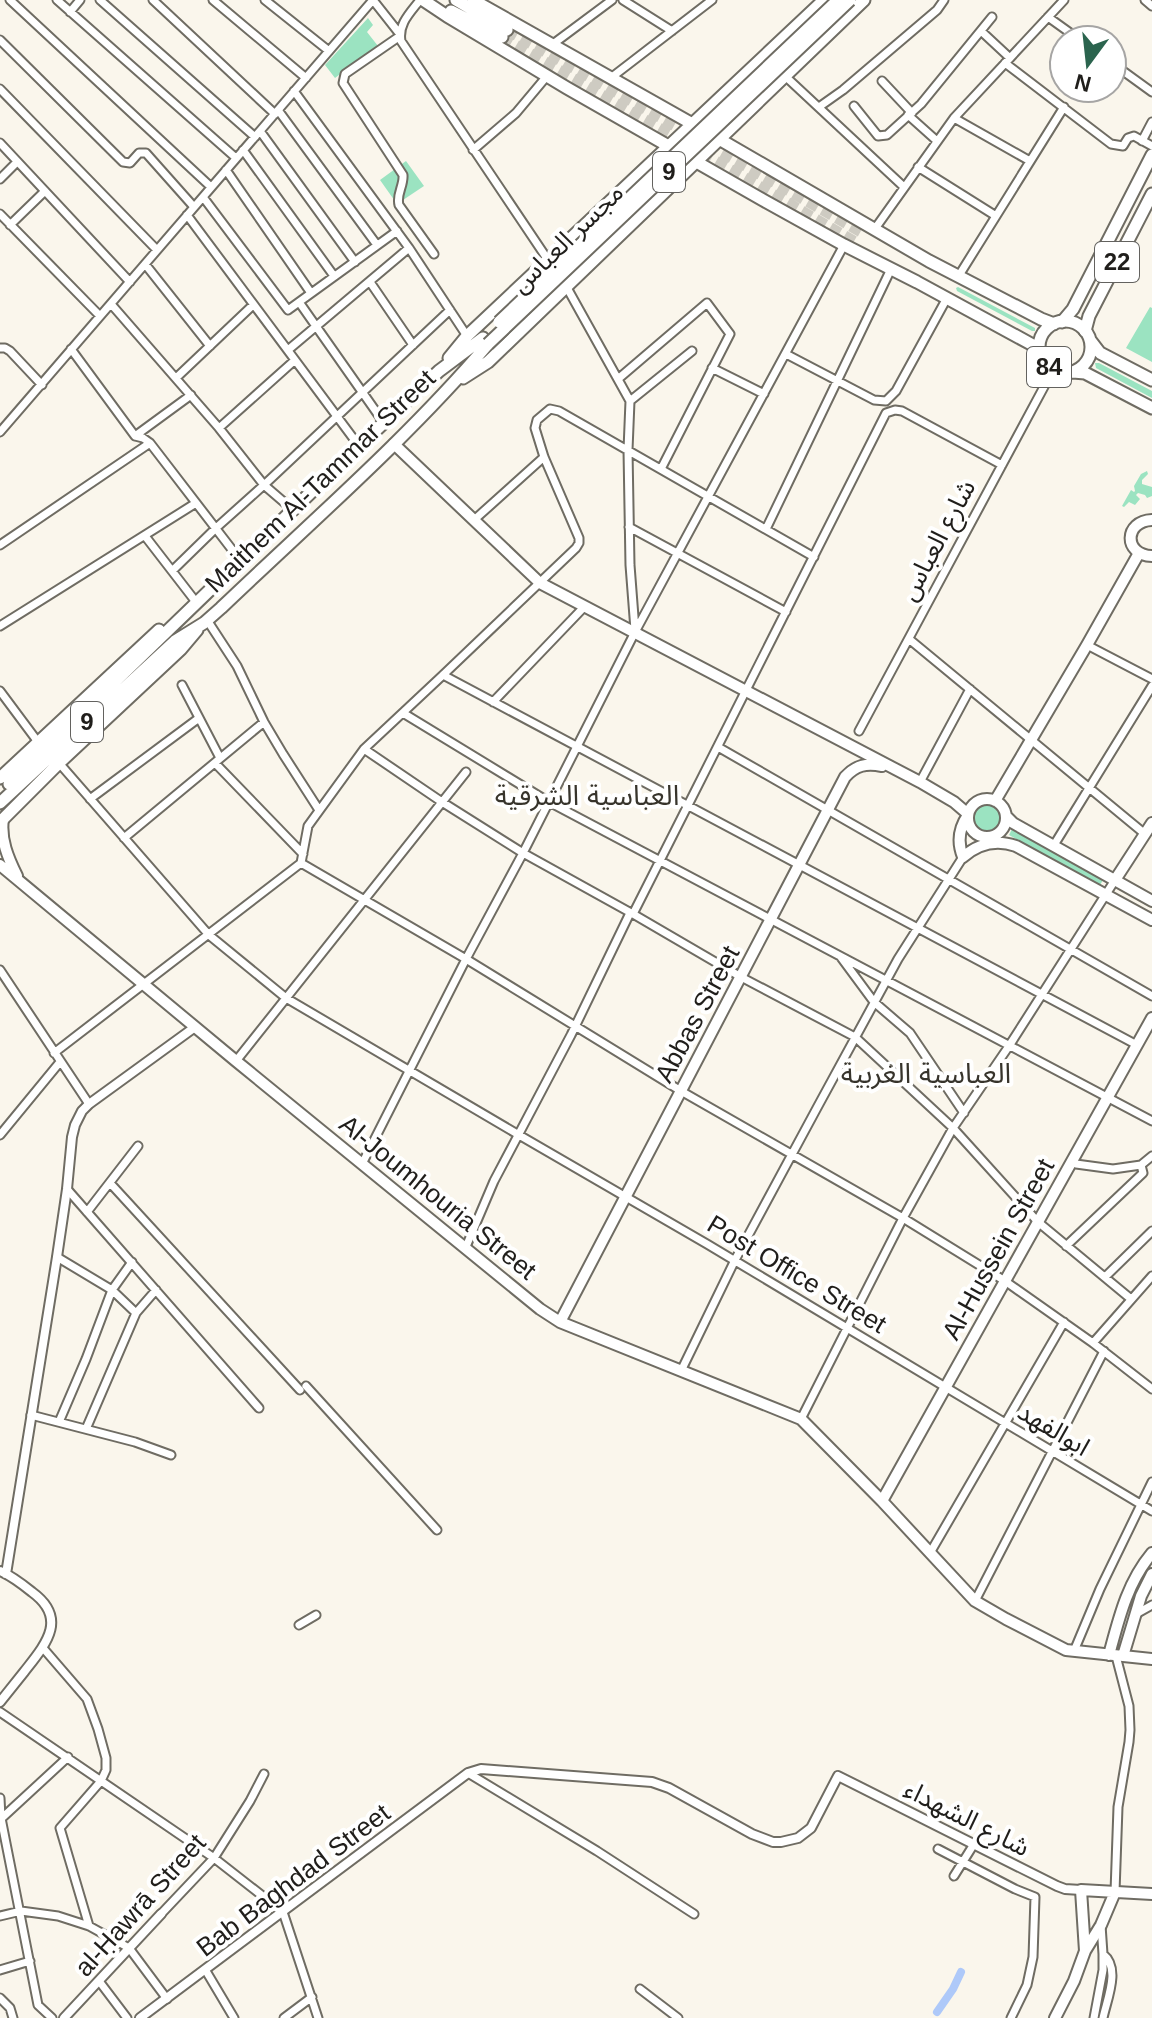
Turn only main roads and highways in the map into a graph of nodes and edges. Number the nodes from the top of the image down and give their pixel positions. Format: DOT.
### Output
graph roads {
  1 [pos="423,0"];
  2 [pos="456,0"];
  3 [pos="473,0"];
  4 [pos="824,0"];
  5 [pos="838,0"];
  6 [pos="850,0"];
  7 [pos="864,0"];
  8 [pos="709,108"];
  9 [pos="671,112"];
  10 [pos="693,124"];
  11 [pos="732,127"];
  12 [pos="646,133"];
  13 [pos="719,139"];
  14 [pos="669,146"];
  15 [pos="739,150"];
  16 [pos="1152,155"];
  17 [pos="696,162"];
  18 [pos="649,165"];
  19 [pos="724,178"];
  20 [pos="674,183"];
  21 [pos="1151,199"];
  22 [pos="865,235"];
  23 [pos="945,270"];
  24 [pos="962,279"];
  25 [pos="917,282"];
  26 [pos="935,292"];
  27 [pos="949,299"];
  28 [pos="1058,323"];
  29 [pos="1087,335"];
  30 [pos="485,341"];
  31 [pos="1040,352"];
  32 [pos="439,371"];
  33 [pos="1072,372"];
  34 [pos="1152,380"];
  35 [pos="452,385"];
  36 [pos="1152,408"];
  37 [pos="394,444"];
  38 [pos="1152,520"];
  39 [pos="1139,553"];
  40 [pos="1152,556"];
  41 [pos="192,605"];
  42 [pos="206,621"];
  43 [pos="171,637"];
  44 [pos="899,771"];
  45 [pos="0,778"];
  46 [pos="0,793"];
  47 [pos="995,801"];
  48 [pos="0,803"];
  49 [pos="968,814"];
  50 [pos="1006,816"];
  51 [pos="2,821"];
  52 [pos="1152,823"];
  53 [pos="0,865"];
  54 [pos="1115,880"];
  55 [pos="20,881"];
  56 [pos="1152,901"];
  57 [pos="1152,920"];
  58 [pos="1152,1018"];
  59 [pos="560,1322"];
  60 [pos="882,1501"];
  61 [pos="1152,1553"];
  62 [pos="1152,1574"];
  63 [pos="1116,1656"];
  64 [pos="1152,1659"];
  65 [pos="1115,1892"];
  66 [pos="1152,1894"];
  67 [pos="1085,1951"];
  68 [pos="1055,2018"];
  1 -- 2 [label="main road"];
  1 -- 12 [label="main road"];
  3 -- 9 [label="main road"];
  4 -- 8 [label="main road"];
  5 -- 30 [label="main road, مجسر العباس / 9, bridge"];
  6 -- 30 [label="main road, مجسر العباس / 9, bridge"];
  7 -- 11 [label="main road"];
  8 -- 9 [label="main road"];
  8 -- 10 [label="main road"];
  9 -- 10 [label="main road"];
  10 -- 13 [label="main road"];
  10 -- 14 [label="main road"];
  11 -- 13 [label="main road"];
  11 -- 15 [label="main road"];
  12 -- 14 [label="main road"];
  12 -- 18 [label="main road"];
  13 -- 15 [label="main road"];
  13 -- 17 [label="main road"];
  14 -- 17 [label="main road"];
  14 -- 18 [label="main road"];
  15 -- 22 [label="main road"];
  16 -- 28 [label="main road"];
  17 -- 19 [label="main road"];
  17 -- 20 [label="main road"];
  18 -- 32 [label="main road"];
  19 -- 20 [label="main road"];
  19 -- 25 [label="main road"];
  20 -- 35 [label="main road"];
  21 -- 29 [label="main road, 22"];
  22 -- 23 [label="main road, 84"];
  22 -- 25 [label="main road, 84"];
  23 -- 24 [label="main road, 84"];
  23 -- 26 [label="main road"];
  24 -- 27 [label="main road"];
  24 -- 28 [label="main road, 84"];
  25 -- 26 [label="main road, 84"];
  26 -- 27 [label="main road, 84"];
  27 -- 31 [label="main road, 84"];
  28 -- 29 [label="main road, 84"];
  28 -- 31 [label="main road, 84"];
  29 -- 33 [label="main road, 84"];
  29 -- 34 [label="main road, 84"];
  30 -- 32 [label="main road, Maithem Al-Tammar Street / 9"];
  30 -- 35 [label="main road, Maithem Al-Tammar Street / 9"];
  31 -- 33 [label="main road, 84"];
  32 -- 41 [label="main road, Maithem Al-Tammar Street / 9"];
  33 -- 36 [label="main road, 84"];
  35 -- 37 [label="main road, Maithem Al-Tammar Street / 9"];
  37 -- 42 [label="main road, Maithem Al-Tammar Street / 9"];
  37 -- 44 [label="main road"];
  38 -- 39 [label="main road"];
  39 -- 40 [label="main road"];
  39 -- 47 [label="main road"];
  41 -- 43 [label="main road, Maithem Al-Tammar Street / 9"];
  41 -- 45 [label="main road"];
  42 -- 43 [label="main road, Maithem Al-Tammar Street / 9"];
  42 -- 51 [label="main road"];
  43 -- 46 [label="main road, 9"];
  43 -- 48 [label="main road, 9"];
  44 -- 49 [label="main road"];
  44 -- 59 [label="main road, Abbas Street"];
  47 -- 49 [label="main road"];
  47 -- 50 [label="main road"];
  49 -- 50 [label="main road"];
  49 -- 57 [label="main road"];
  50 -- 54 [label="main road"];
  51 -- 55 [label="main road"];
  52 -- 54 [label="main road"];
  53 -- 55 [label="main road, Al-Joumhouria Street"];
  54 -- 56 [label="main road"];
  55 -- 59 [label="main road, Al-Joumhouria Street"];
  58 -- 60 [label="main road, Al-Hussein Street"];
  59 -- 60 [label="main road, Al-Joumhouria Street"];
  60 -- 63 [label="main road, Al-Joumhouria Street"];
  61 -- 63 [label="main road"];
  62 -- 63 [label="main road"];
  63 -- 64 [label="main road, Al-Joumhouria Street"];
  65 -- 66 [label="main road"];
  65 -- 67 [label="main road"];
  65 -- 67 [label="main road"];
  67 -- 68 [label="main road"];
}
